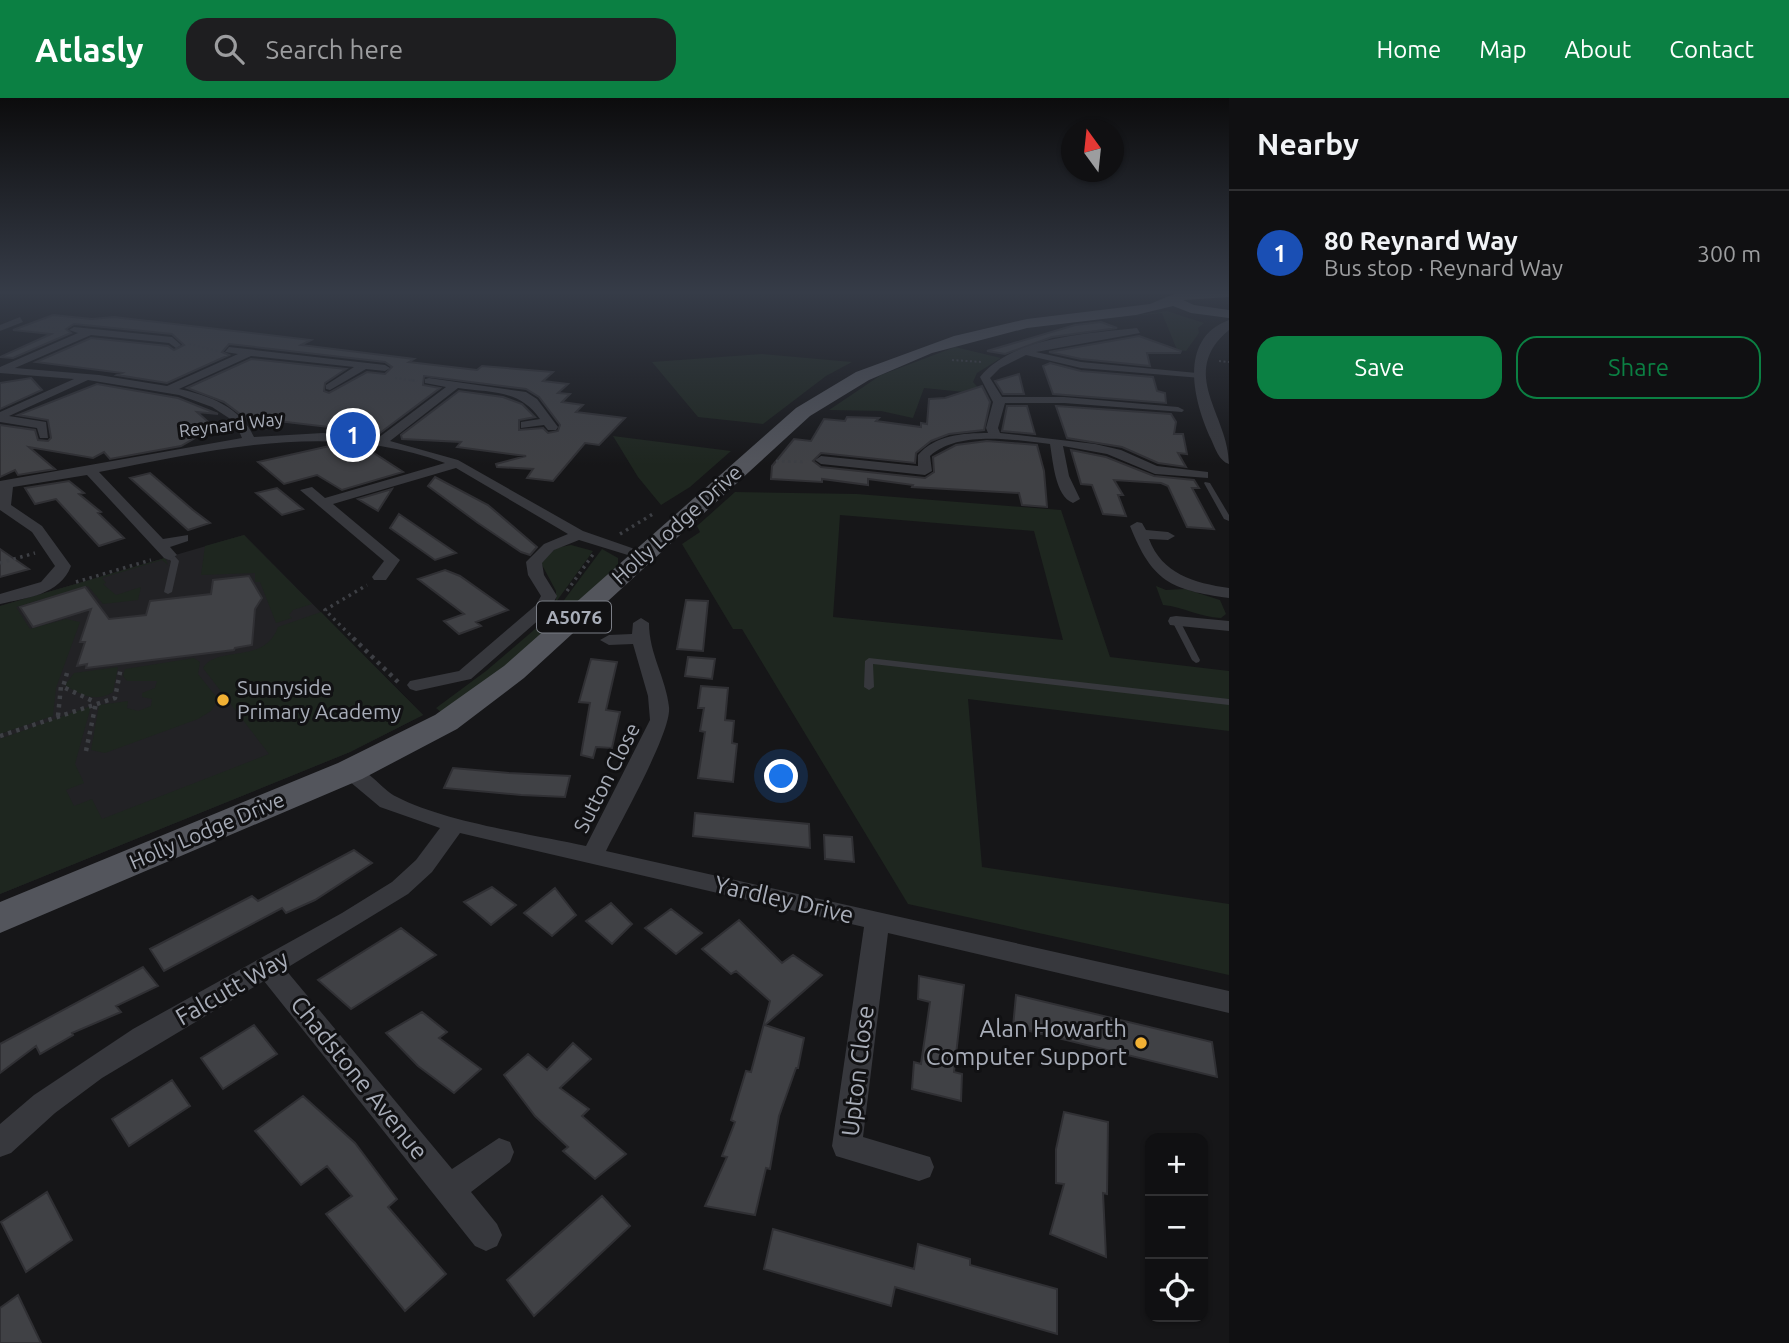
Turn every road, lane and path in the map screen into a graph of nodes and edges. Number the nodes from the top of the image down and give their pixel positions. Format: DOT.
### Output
graph roads {
  1 [pos="50,349"];
  2 [pos="219,349"];
  3 [pos="925,349"];
  4 [pos="1042,349"];
  5 [pos="1204,349"];
  6 [pos="229,351"];
  7 [pos="247,353"];
  8 [pos="1028,353"];
  9 [pos="950,360"];
  10 [pos="1000,365"];
  11 [pos="363,366"];
  12 [pos="385,368"];
  13 [pos="2,370"];
  14 [pos="1196,376"];
  15 [pos="85,378"];
  16 [pos="429,381"];
  17 [pos="457,384"];
  18 [pos="330,387"];
  19 [pos="170,389"];
  20 [pos="1000,400"];
  21 [pos="1178,410"];
  22 [pos="0,417"];
  23 [pos="525,425"];
  24 [pos="44,435"];
  25 [pos="995,436"];
  26 [pos="249,440"];
  27 [pos="379,443"];
  28 [pos="1056,443"];
  29 [pos="821,460"];
  30 [pos="1229,460"];
  31 [pos="773,461"];
  32 [pos="457,464"];
  33 [pos="90,470"];
  34 [pos="1203,475"];
  35 [pos="4,485"];
  36 [pos="307,490"];
  37 [pos="1073,499"];
  38 [pos="323,503"];
  39 [pos="653,514"];
  40 [pos="1228,519"];
  41 [pos="579,535"];
  42 [pos="1168,536"];
  43 [pos="183,538"];
  44 [pos="611,539"];
  45 [pos="562,541"];
  46 [pos="53,548"];
  47 [pos="164,550"];
  48 [pos="643,555"];
  49 [pos="0,563"];
  50 [pos="380,577"];
  51 [pos="63,585"];
  52 [pos="168,592"];
  53 [pos="566,592"];
  54 [pos="1229,593"];
  55 [pos="0,599"];
  56 [pos="1176,621"];
  57 [pos="1229,626"];
  58 [pos="609,640"];
  59 [pos="1196,660"];
  60 [pos="121,667"];
  61 [pos="67,673"];
  62 [pos="61,685"];
  63 [pos="410,687"];
  64 [pos="869,687"];
  65 [pos="96,702"];
  66 [pos="1229,702"];
  67 [pos="58,716"];
  68 [pos="0,736"];
  69 [pos="86,751"];
  70 [pos="350,771"];
  71 [pos="455,824"];
  72 [pos="593,855"];
  73 [pos="0,918"];
  74 [pos="877,921"];
  75 [pos="268,967"];
  76 [pos="1229,1002"];
  77 [pos="0,1143"];
  78 [pos="499,1152"];
  79 [pos="919,1167"];
  80 [pos="450,1189"];
  81 [pos="486,1235"];
  1 -- 13 [label="street"];
  2 -- 6 [label="path"];
  3 -- 48 [label="main road, Holly Lodge Drive / A5076"];
  4 -- 8 [label="street"];
  5 -- 14 [label="street"];
  6 -- 7 [label="street"];
  7 -- 11 [label="street"];
  7 -- 19 [label="street"];
  8 -- 10 [label="street"];
  8 -- 14 [label="street"];
  9 -- 10 [label="path"];
  10 -- 20 [label="street"];
  11 -- 12 [label="street"];
  11 -- 18 [label="street"];
  13 -- 15 [label="street"];
  14 -- 30 [label="street"];
  15 -- 19 [label="street"];
  15 -- 22 [label="street"];
  16 -- 17 [label="street"];
  17 -- 23 [label="street"];
  17 -- 27 [label="street"];
  19 -- 26 [label="street"];
  20 -- 21 [label="street"];
  20 -- 25 [label="street"];
  22 -- 24 [label="street"];
  25 -- 28 [label="street"];
  25 -- 29 [label="street"];
  26 -- 27 [label="street, Reynard Way"];
  26 -- 33 [label="street, Reynard Way"];
  27 -- 32 [label="street, Reynard Way"];
  28 -- 34 [label="street"];
  28 -- 37 [label="street"];
  29 -- 31 [label="path"];
  32 -- 38 [label="street"];
  32 -- 41 [label="street, Reynard Way"];
  33 -- 35 [label="street, Reynard Way"];
  33 -- 47 [label="street"];
  34 -- 40 [label="lane"];
  35 -- 46 [label="street"];
  36 -- 38 [label="street"];
  38 -- 50 [label="street"];
  39 -- 44 [label="path"];
  41 -- 45 [label="street"];
  41 -- 48 [label="street, Reynard Way"];
  42 -- 54 [label="street"];
  43 -- 47 [label="street"];
  45 -- 53 [label="path"];
  45 -- 63 [label="street"];
  46 -- 49 [label="path"];
  46 -- 55 [label="street"];
  47 -- 51 [label="path"];
  47 -- 52 [label="lane"];
  48 -- 70 [label="main road, Holly Lodge Drive / A5076"];
  50 -- 63 [label="path"];
  56 -- 57 [label="street"];
  56 -- 59 [label="lane"];
  58 -- 72 [label="street, Sutton Close"];
  60 -- 65 [label="path"];
  61 -- 62 [label="path"];
  62 -- 65 [label="path"];
  62 -- 67 [label="path"];
  64 -- 66 [label="lane"];
  65 -- 67 [label="path"];
  65 -- 69 [label="path"];
  67 -- 68 [label="path"];
  70 -- 71 [label="street, Yardley Drive"];
  70 -- 73 [label="main road, Holly Lodge Drive / A5076"];
  71 -- 72 [label="street, Yardley Drive"];
  71 -- 75 [label="street, Falcutt Way"];
  72 -- 74 [label="street, Yardley Drive"];
  74 -- 76 [label="street, Yardley Drive"];
  74 -- 79 [label="street, Upton Close"];
  75 -- 77 [label="street, Falcutt Way"];
  75 -- 80 [label="street, Chadstone Avenue"];
  78 -- 80 [label="street"];
  80 -- 81 [label="street, Chadstone Avenue"];
}
